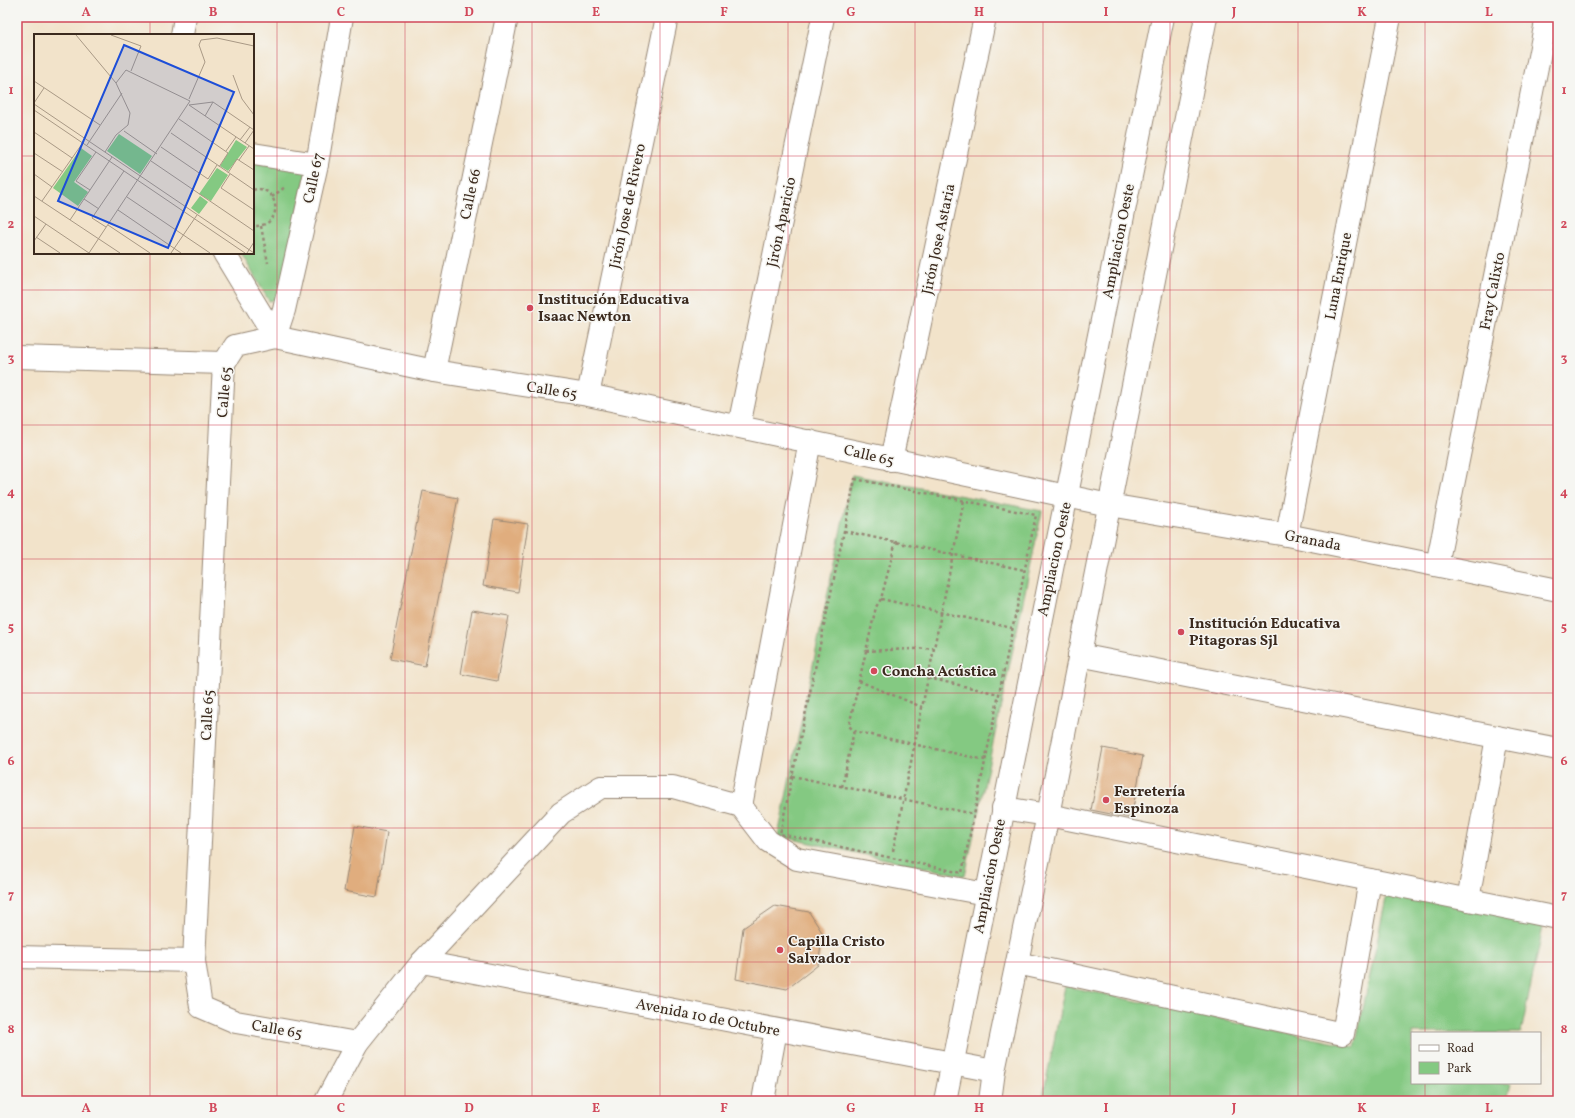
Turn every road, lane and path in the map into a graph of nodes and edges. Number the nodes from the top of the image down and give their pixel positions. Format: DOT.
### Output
graph roads {
  1 [pos="185,17"];
  2 [pos="342,17"];
  3 [pos="507,17"];
  4 [pos="667,17"];
  5 [pos="823,17"];
  6 [pos="985,17"];
  7 [pos="1163,17"];
  8 [pos="1206,17"];
  9 [pos="1390,17"];
  10 [pos="1547,17"];
  11 [pos="182,34"];
  12 [pos="254,154"];
  13 [pos="317,164"];
  14 [pos="254,190"];
  15 [pos="254,226"];
  16 [pos="225,254"];
  17 [pos="275,338"];
  18 [pos="17,357"];
  19 [pos="224,363"];
  20 [pos="434,371"];
  21 [pos="588,395"];
  22 [pos="739,426"];
  23 [pos="810,441"];
  24 [pos="891,460"];
  25 [pos="855,479"];
  26 [pos="1067,496"];
  27 [pos="964,500"];
  28 [pos="1109,505"];
  29 [pos="1036,515"];
  30 [pos="844,530"];
  31 [pos="1287,534"];
  32 [pos="896,542"];
  33 [pos="953,554"];
  34 [pos="1437,565"];
  35 [pos="1024,570"];
  36 [pos="1558,590"];
  37 [pos="882,599"];
  38 [pos="941,612"];
  39 [pos="1012,628"];
  40 [pos="934,648"];
  41 [pos="866,651"];
  42 [pos="1079,655"];
  43 [pos="928,678"];
  44 [pos="859,681"];
  45 [pos="999,694"];
  46 [pos="922,707"];
  47 [pos="854,731"];
  48 [pos="1497,737"];
  49 [pos="914,744"];
  50 [pos="1558,749"];
  51 [pos="985,760"];
  52 [pos="792,776"];
  53 [pos="842,787"];
  54 [pos="903,800"];
  55 [pos="741,806"];
  56 [pos="1003,808"];
  57 [pos="974,814"];
  58 [pos="1048,815"];
  59 [pos="892,858"];
  60 [pos="1370,880"];
  61 [pos="986,894"];
  62 [pos="1468,900"];
  63 [pos="1558,918"];
  64 [pos="17,958"];
  65 [pos="194,961"];
  66 [pos="422,962"];
  67 [pos="1017,963"];
  68 [pos="776,1030"];
  69 [pos="357,1043"];
  70 [pos="952,1064"];
  71 [pos="994,1071"];
  72 [pos="326,1101"];
  73 [pos="763,1101"];
  74 [pos="945,1101"];
  75 [pos="990,1101"];
  1 -- 11 [label="street"];
  2 -- 13 [label="street, Calle 67"];
  3 -- 20 [label="street, Calle 66"];
  4 -- 21 [label="street, Jirón Jose de Rivero"];
  5 -- 22 [label="street, Jirón Aparicio"];
  6 -- 24 [label="street, Jirón Jose Astaria"];
  7 -- 26 [label="street, Ampliacion Oeste"];
  8 -- 28 [label="street"];
  9 -- 31 [label="street, Luna Enrique"];
  10 -- 34 [label="street, Fray Calixto"];
  12 -- 13 [label="street"];
  13 -- 17 [label="street, Calle 67"];
  14 -- 15 [label="path"];
  16 -- 17 [label="street"];
  17 -- 19 [label="street, Calle 65"];
  17 -- 20 [label="street, Calle 65"];
  18 -- 19 [label="street"];
  19 -- 65 [label="street, Calle 65"];
  20 -- 21 [label="street, Calle 65"];
  21 -- 22 [label="street, Calle 65"];
  22 -- 23 [label="street, Calle 65"];
  23 -- 24 [label="street, Calle 65"];
  23 -- 55 [label="street"];
  24 -- 26 [label="street, Calle 65"];
  25 -- 30 [label="path"];
  26 -- 28 [label="street, Granada"];
  26 -- 56 [label="street, Ampliacion Oeste"];
  27 -- 33 [label="path"];
  28 -- 31 [label="street, Granada"];
  28 -- 42 [label="street"];
  29 -- 35 [label="path"];
  30 -- 32 [label="path"];
  30 -- 52 [label="path"];
  31 -- 34 [label="street, Granada"];
  32 -- 33 [label="path"];
  32 -- 37 [label="path"];
  33 -- 35 [label="path"];
  33 -- 38 [label="path"];
  34 -- 36 [label="street, Granada"];
  35 -- 39 [label="path"];
  37 -- 38 [label="path"];
  37 -- 41 [label="path"];
  38 -- 39 [label="path"];
  38 -- 40 [label="path"];
  39 -- 45 [label="path"];
  40 -- 41 [label="path"];
  40 -- 43 [label="path"];
  41 -- 44 [label="path"];
  42 -- 48 [label="street"];
  42 -- 58 [label="street"];
  43 -- 45 [label="path"];
  43 -- 46 [label="path"];
  44 -- 46 [label="path"];
  44 -- 47 [label="path"];
  45 -- 51 [label="path"];
  46 -- 49 [label="path"];
  47 -- 49 [label="path"];
  47 -- 53 [label="path"];
  48 -- 50 [label="street"];
  48 -- 62 [label="street"];
  49 -- 51 [label="path"];
  49 -- 54 [label="path"];
  51 -- 57 [label="path"];
  52 -- 53 [label="path"];
  52 -- 59 [label="path"];
  53 -- 54 [label="path"];
  54 -- 57 [label="path"];
  54 -- 59 [label="path"];
  55 -- 61 [label="street"];
  55 -- 66 [label="street"];
  56 -- 58 [label="street"];
  56 -- 61 [label="street, Ampliacion Oeste"];
  57 -- 59 [label="path"];
  58 -- 60 [label="street"];
  58 -- 67 [label="street"];
  60 -- 62 [label="street"];
  60 -- 67 [label="street"];
  61 -- 70 [label="street, Ampliacion Oeste"];
  62 -- 63 [label="street"];
  64 -- 65 [label="street"];
  65 -- 69 [label="street, Calle 65"];
  66 -- 68 [label="street, Avenida 10 de Octubre"];
  66 -- 69 [label="street"];
  67 -- 71 [label="street"];
  68 -- 70 [label="street, Avenida 10 de Octubre"];
  68 -- 73 [label="street"];
  69 -- 72 [label="street"];
  70 -- 71 [label="street, Avenida 10 de Octubre"];
  70 -- 74 [label="street, Ampliacion Oeste"];
  71 -- 75 [label="street"];
}
